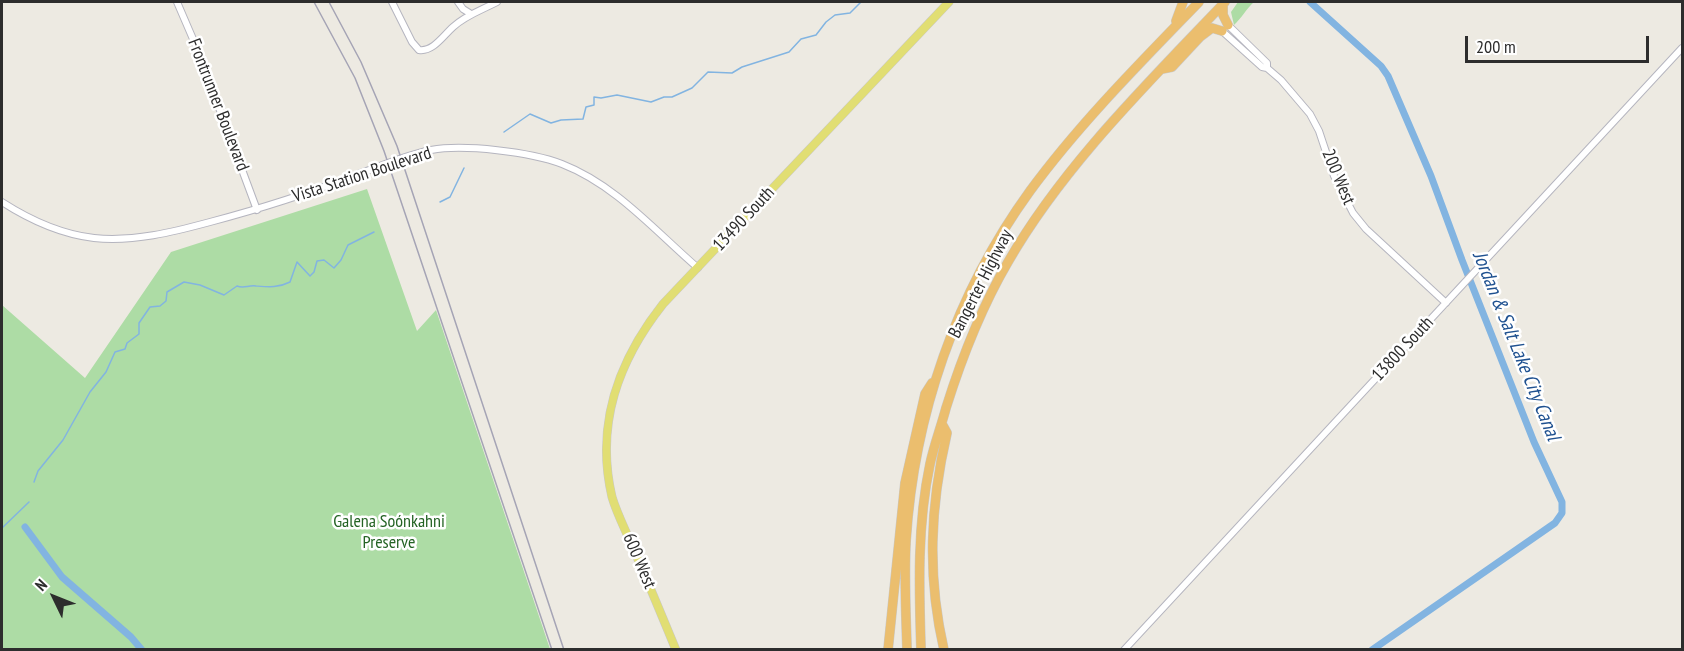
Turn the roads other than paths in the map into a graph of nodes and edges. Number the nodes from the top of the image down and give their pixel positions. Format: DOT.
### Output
graph roads {
  1 [pos="177,2"];
  2 [pos="392,2"];
  3 [pos="458,2"];
  4 [pos="497,2"];
  5 [pos="949,2"];
  6 [pos="1183,2"];
  7 [pos="1199,2"];
  8 [pos="1224,2"];
  9 [pos="471,14"];
  10 [pos="1225,28"];
  11 [pos="1170,31"];
  12 [pos="1683,48"];
  13 [pos="1162,69"];
  14 [pos="2,202"];
  15 [pos="256,210"];
  16 [pos="698,268"];
  17 [pos="1446,303"];
  18 [pos="936,376"];
  19 [pos="942,424"];
  20 [pos="608,472"];
  21 [pos="676,650"];
  22 [pos="888,650"];
  23 [pos="907,650"];
  24 [pos="921,650"];
  25 [pos="944,650"];
  26 [pos="1124,650"];
  1 -- 15 [label="street, Frontrunner Boulevard"];
  2 -- 9 [label="street"];
  3 -- 9 [label="street"];
  4 -- 9 [label="street"];
  5 -- 16 [label="main road, 13490 South"];
  6 -- 11 [label="highway"];
  7 -- 11 [label="highway, Bangerter Highway"];
  8 -- 10 [label="highway"];
  8 -- 13 [label="highway, Bangerter Highway"];
  10 -- 13 [label="highway"];
  10 -- 17 [label="street, 200 West"];
  11 -- 18 [label="highway, Bangerter Highway"];
  12 -- 17 [label="street, 13800 South"];
  13 -- 19 [label="highway, Bangerter Highway"];
  14 -- 15 [label="street, Vista Station Boulevard"];
  15 -- 16 [label="street, Vista Station Boulevard"];
  16 -- 20 [label="main road, 13490 South"];
  17 -- 26 [label="street, 13800 South"];
  18 -- 22 [label="highway"];
  18 -- 23 [label="highway, Bangerter Highway"];
  19 -- 24 [label="highway, Bangerter Highway"];
  19 -- 25 [label="highway"];
  20 -- 21 [label="main road, 600 West"];
}
